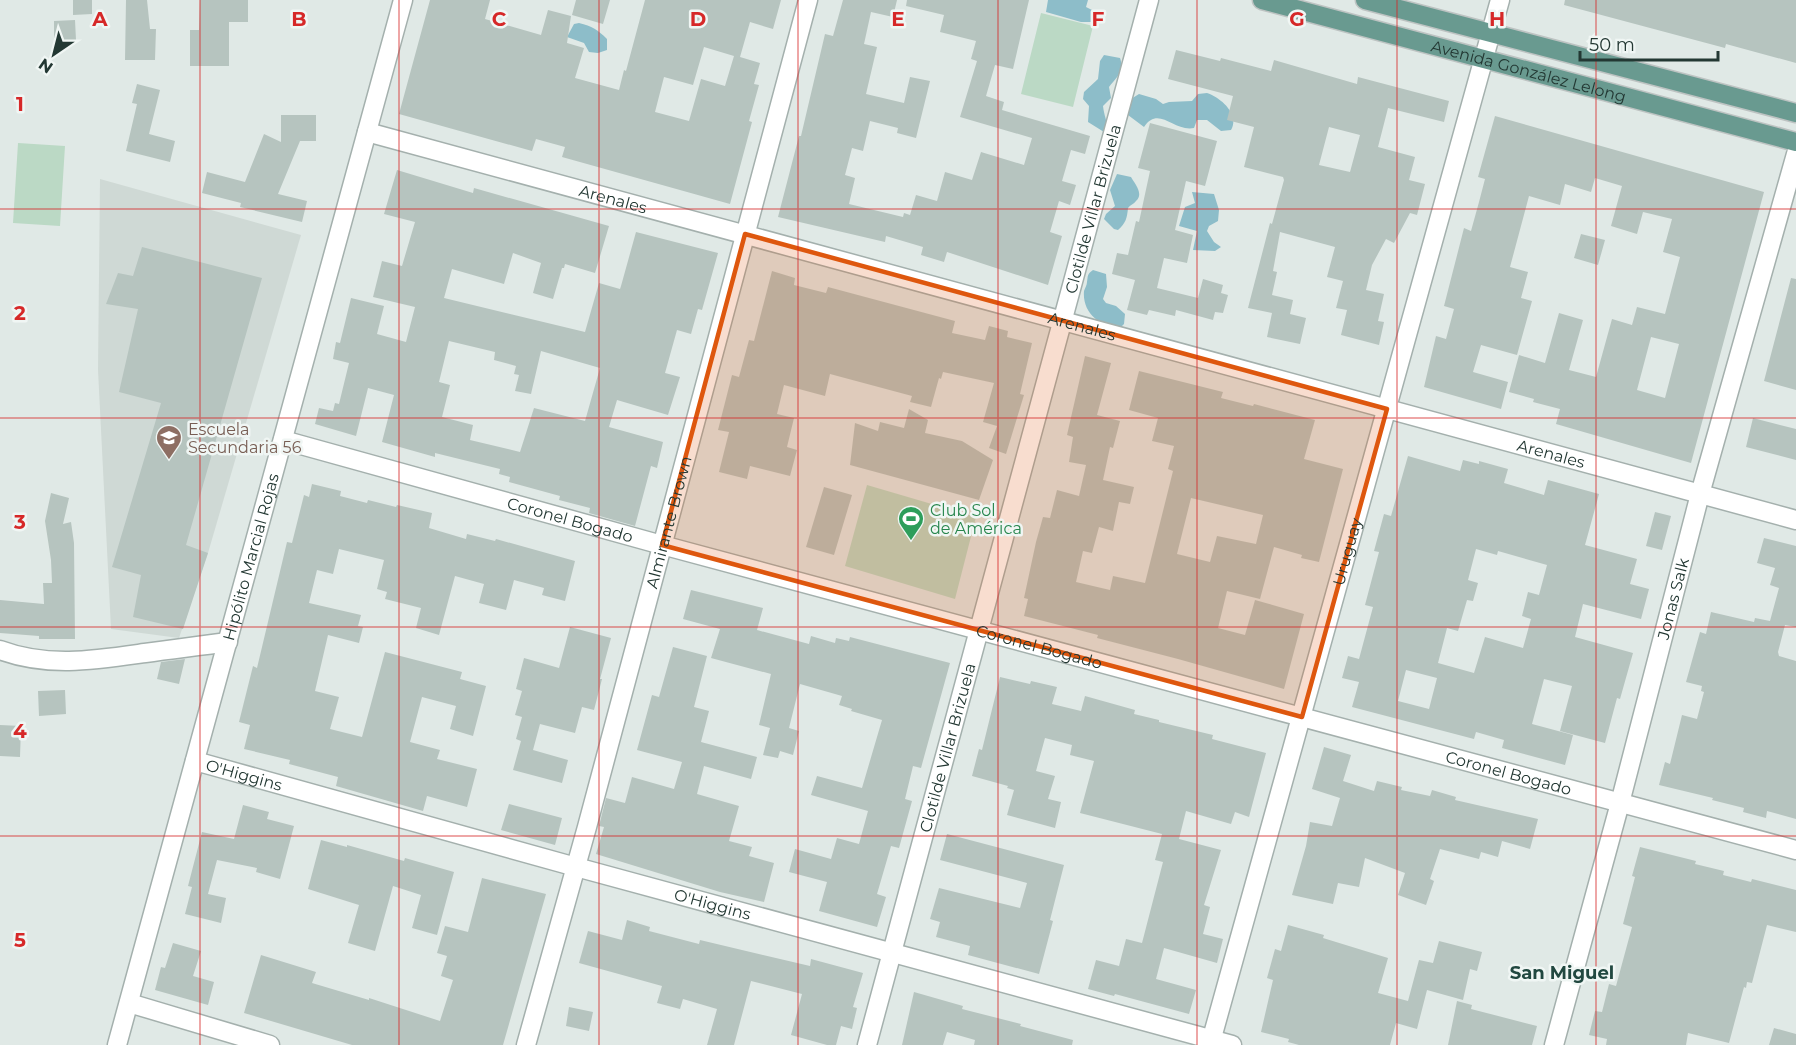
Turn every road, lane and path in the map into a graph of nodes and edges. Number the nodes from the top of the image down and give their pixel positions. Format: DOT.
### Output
graph roads {
  1 [pos="404,0"];
  2 [pos="808,0"];
  3 [pos="1149,0"];
  4 [pos="1262,0"];
  5 [pos="1365,0"];
  6 [pos="1500,0"];
  7 [pos="1491,34"];
  8 [pos="1484,59"];
  9 [pos="1796,113"];
  10 [pos="367,132"];
  11 [pos="1796,142"];
  12 [pos="1796,154"];
  13 [pos="745,234"];
  14 [pos="1062,320"];
  15 [pos="1388,409"];
  16 [pos="283,440"];
  17 [pos="1700,494"];
  18 [pos="1796,520"];
  19 [pos="662,545"];
  20 [pos="978,630"];
  21 [pos="228,642"];
  22 [pos="0,650"];
  23 [pos="1302,717"];
  24 [pos="195,761"];
  25 [pos="1620,803"];
  26 [pos="1796,850"];
  27 [pos="576,867"];
  28 [pos="892,953"];
  29 [pos="129,1003"];
  30 [pos="1211,1042"];
  31 [pos="117,1045"];
  32 [pos="270,1045"];
  33 [pos="526,1045"];
  34 [pos="867,1045"];
  35 [pos="1232,1045"];
  36 [pos="1554,1045"];
  1 -- 10 [label="street, Hipólito Marcial Rojas"];
  2 -- 13 [label="street, Almirante Brown"];
  3 -- 14 [label="street, Clotilde Villar Brizuela"];
  4 -- 8 [label="main road, Avenida González Lelong"];
  5 -- 7 [label="main road, Avenida González Lelong"];
  6 -- 7 [label="street, Uruguay"];
  7 -- 8 [label="street, Uruguay"];
  7 -- 9 [label="main road, Avenida González Lelong"];
  8 -- 11 [label="main road, Avenida González Lelong"];
  8 -- 15 [label="street, Uruguay"];
  10 -- 13 [label="street, Arenales"];
  10 -- 16 [label="street, Hipólito Marcial Rojas"];
  12 -- 17 [label="street, Jonas Salk"];
  13 -- 14 [label="street, Arenales"];
  13 -- 19 [label="street, Almirante Brown"];
  14 -- 15 [label="street, Arenales"];
  14 -- 20 [label="street, Clotilde Villar Brizuela"];
  15 -- 17 [label="street, Arenales"];
  15 -- 23 [label="street, Uruguay"];
  16 -- 19 [label="street, Coronel Bogado"];
  16 -- 21 [label="street, Hipólito Marcial Rojas"];
  17 -- 18 [label="street, Arenales"];
  17 -- 25 [label="street, Jonas Salk"];
  19 -- 20 [label="street, Coronel Bogado"];
  19 -- 27 [label="street, Almirante Brown"];
  20 -- 23 [label="street, Coronel Bogado"];
  20 -- 28 [label="street, Clotilde Villar Brizuela"];
  21 -- 22 [label="street"];
  21 -- 24 [label="street, Hipólito Marcial Rojas"];
  23 -- 25 [label="street, Coronel Bogado"];
  23 -- 30 [label="street, Uruguay"];
  24 -- 27 [label="street, O'Higgins"];
  24 -- 29 [label="street, Hipólito Marcial Rojas"];
  25 -- 26 [label="street, Coronel Bogado"];
  25 -- 36 [label="street, Jonas Salk"];
  27 -- 28 [label="street, O'Higgins"];
  27 -- 33 [label="street, Almirante Brown"];
  28 -- 30 [label="street, O'Higgins"];
  28 -- 34 [label="street, Clotilde Villar Brizuela"];
  29 -- 31 [label="street, Hipólito Marcial Rojas"];
  29 -- 32 [label="street"];
  30 -- 35 [label="street, O'Higgins"];
}
